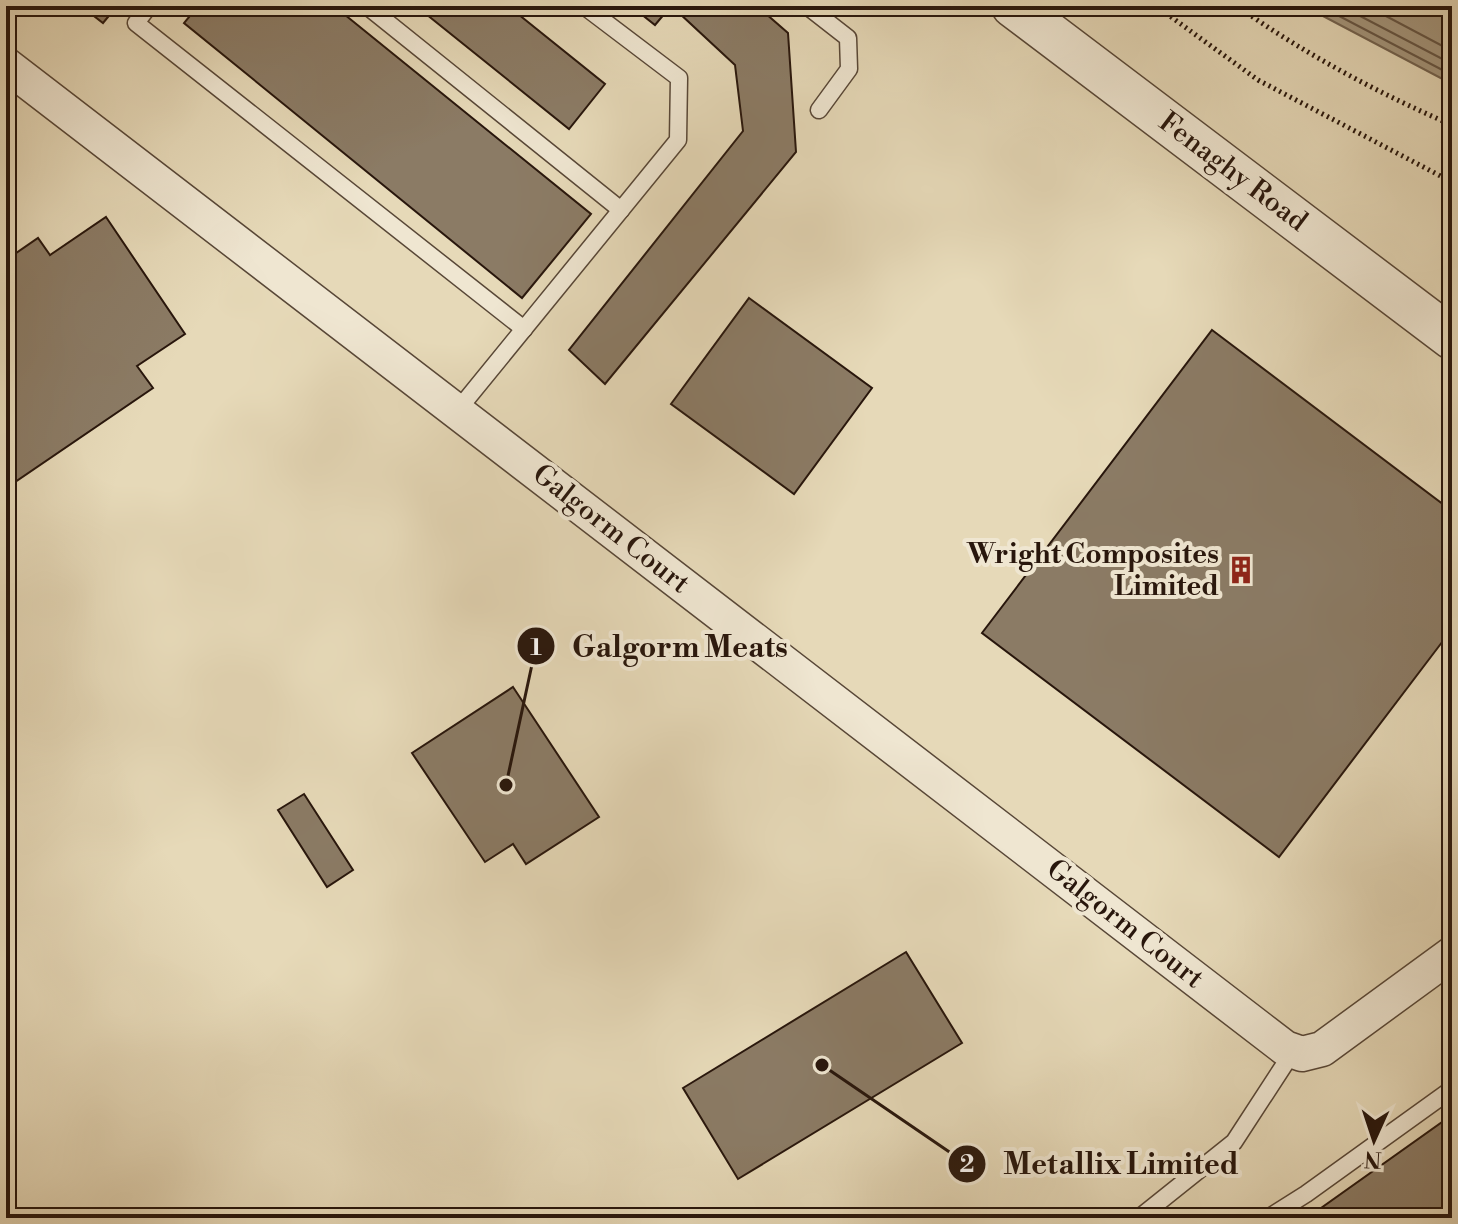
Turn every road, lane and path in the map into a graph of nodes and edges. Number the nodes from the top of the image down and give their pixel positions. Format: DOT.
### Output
graph roads {
  1 [pos="149,6"];
  2 [pos="367,6"];
  3 [pos="584,6"];
  4 [pos="807,6"];
  5 [pos="1013,6"];
  6 [pos="1156,6"];
  7 [pos="1237,6"];
  8 [pos="6,65"];
  9 [pos="819,110"];
  10 [pos="1452,125"];
  11 [pos="1452,182"];
  12 [pos="621,210"];
  13 [pos="524,329"];
  14 [pos="1452,338"];
  15 [pos="457,411"];
  16 [pos="1452,954"];
  17 [pos="1292,1053"];
  18 [pos="1452,1089"];
  19 [pos="1139,1218"];
  20 [pos="1268,1218"];
  1 -- 13 [label="lane"];
  2 -- 12 [label="lane"];
  3 -- 12 [label="lane"];
  4 -- 9 [label="lane"];
  5 -- 14 [label="street, Fenaghy Road"];
  6 -- 11 [label="path"];
  7 -- 10 [label="path"];
  8 -- 15 [label="street, Galgorm Court"];
  12 -- 13 [label="lane"];
  13 -- 15 [label="lane"];
  15 -- 17 [label="street, Galgorm Court"];
  16 -- 17 [label="street"];
  17 -- 19 [label="lane"];
  18 -- 20 [label="lane"];
}
